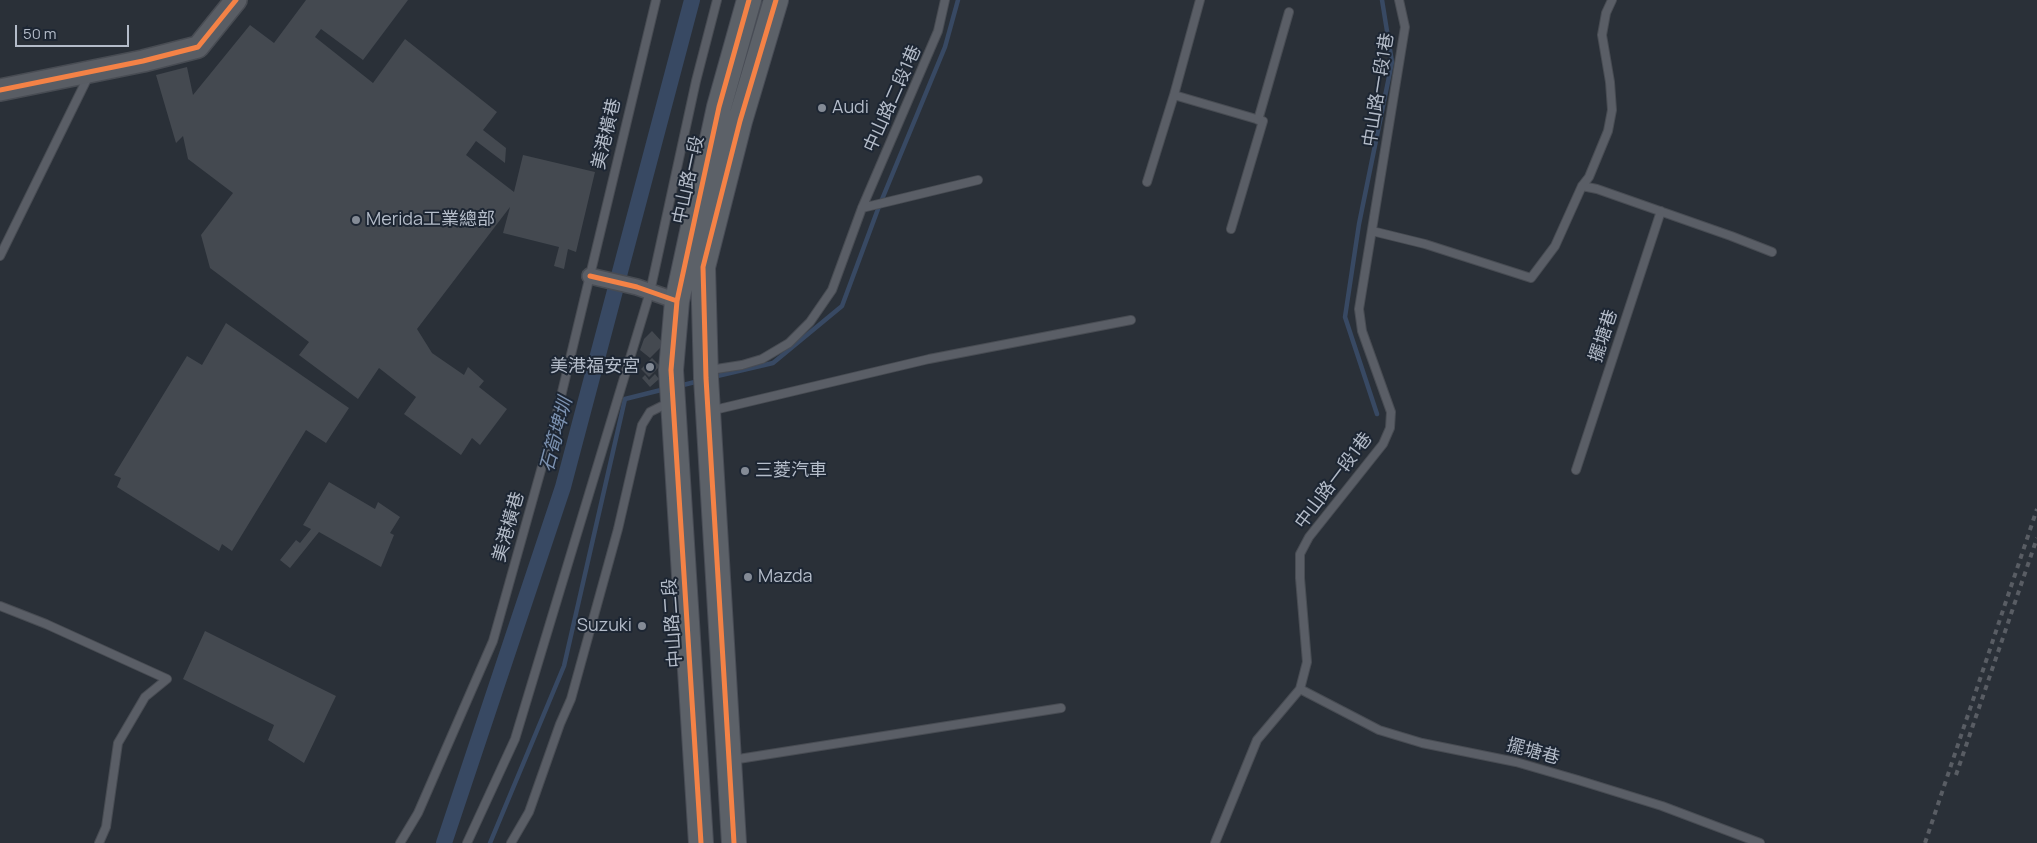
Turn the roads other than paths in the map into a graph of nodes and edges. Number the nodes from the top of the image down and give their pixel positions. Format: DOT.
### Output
graph roads {
  1 [pos="236,0"];
  2 [pos="656,0"];
  3 [pos="717,0"];
  4 [pos="749,0"];
  5 [pos="776,0"];
  6 [pos="946,0"];
  7 [pos="1200,0"];
  8 [pos="1399,0"];
  9 [pos="1612,0"];
  10 [pos="1289,12"];
  11 [pos="91,71"];
  12 [pos="0,90"];
  13 [pos="1174,95"];
  14 [pos="1258,120"];
  15 [pos="978,180"];
  16 [pos="1147,182"];
  17 [pos="1582,186"];
  18 [pos="862,208"];
  19 [pos="1661,211"];
  20 [pos="1231,229"];
  21 [pos="1372,231"];
  22 [pos="1772,252"];
  23 [pos="0,256"];
  24 [pos="590,276"];
  25 [pos="644,289"];
  26 [pos="677,301"];
  27 [pos="1131,320"];
  28 [pos="671,370"];
  29 [pos="706,374"];
  30 [pos="672,401"];
  31 [pos="708,412"];
  32 [pos="1576,470"];
  33 [pos="0,606"];
  34 [pos="1300,689"];
  35 [pos="1061,708"];
  36 [pos="728,761"];
  37 [pos="99,843"];
  38 [pos="400,843"];
  39 [pos="467,843"];
  40 [pos="511,843"];
  41 [pos="701,843"];
  42 [pos="734,843"];
  43 [pos="1215,843"];
  44 [pos="1760,843"];
  1 -- 11 [label="street"];
  2 -- 24 [label="lane, 美港橫巷"];
  3 -- 25 [label="lane"];
  4 -- 26 [label="main road, 中山路一段"];
  5 -- 29 [label="main road, 中山路一段"];
  6 -- 18 [label="lane, 中山路二段1巷"];
  7 -- 13 [label="lane"];
  8 -- 21 [label="lane, 中山路一段1巷"];
  9 -- 17 [label="lane"];
  10 -- 14 [label="lane"];
  11 -- 12 [label="street"];
  11 -- 23 [label="lane"];
  13 -- 14 [label="lane"];
  13 -- 16 [label="lane"];
  14 -- 20 [label="lane"];
  15 -- 18 [label="lane"];
  17 -- 19 [label="lane"];
  17 -- 21 [label="lane"];
  18 -- 29 [label="lane, 中山路二段1巷"];
  19 -- 22 [label="lane"];
  19 -- 32 [label="lane, 擺塘巷"];
  21 -- 34 [label="lane, 中山路一段1巷"];
  24 -- 25 [label="street"];
  24 -- 38 [label="lane, 美港橫巷"];
  25 -- 26 [label="street"];
  25 -- 39 [label="lane"];
  26 -- 28 [label="main road, 中山路一段"];
  27 -- 31 [label="lane"];
  28 -- 30 [label="main road, 中山路二段"];
  29 -- 31 [label="main road, 中山路一段"];
  30 -- 40 [label="lane"];
  30 -- 41 [label="main road, 中山路二段"];
  31 -- 36 [label="main road"];
  33 -- 37 [label="lane"];
  34 -- 43 [label="lane, 中山路一段1巷"];
  34 -- 44 [label="lane, 擺塘巷"];
  35 -- 36 [label="lane"];
  36 -- 42 [label="main road"];
}
